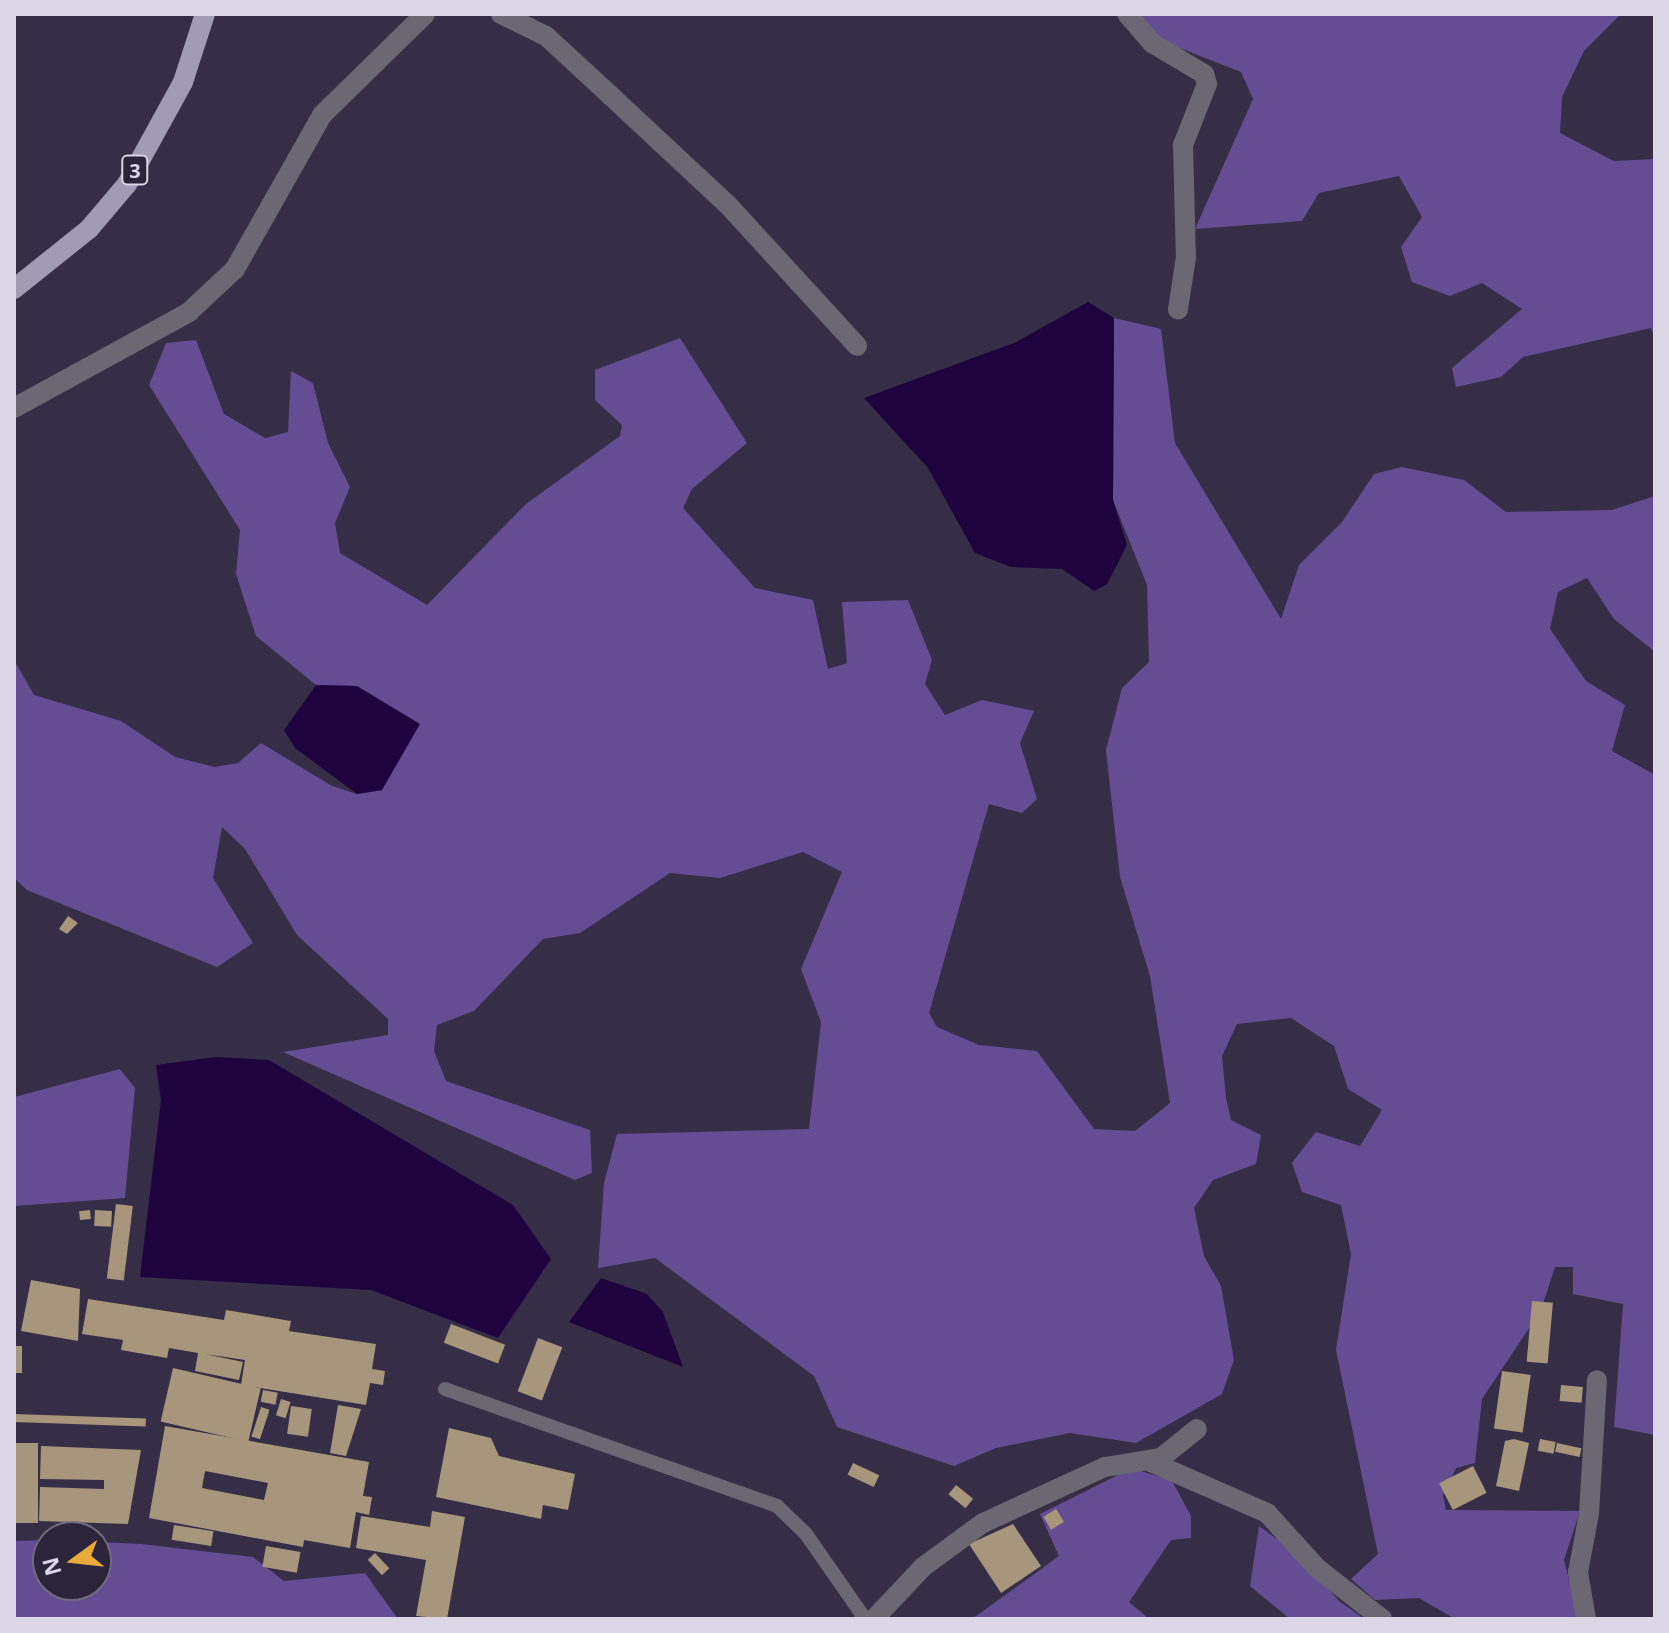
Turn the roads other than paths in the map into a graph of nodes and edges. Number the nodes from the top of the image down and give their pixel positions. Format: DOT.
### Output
graph roads {
  1 [pos="205,14"];
  2 [pos="425,14"];
  3 [pos="501,14"];
  4 [pos="1127,14"];
  5 [pos="14,289"];
  6 [pos="1178,309"];
  7 [pos="857,346"];
  8 [pos="14,408"];
  9 [pos="1597,1380"];
  10 [pos="445,1389"];
  11 [pos="1197,1429"];
  12 [pos="1151,1462"];
  13 [pos="865,1619"];
  14 [pos="874,1619"];
  15 [pos="1382,1619"];
  16 [pos="1586,1619"];
  1 -- 5 [label="main road, 3"];
  2 -- 8 [label="street"];
  3 -- 7 [label="street"];
  4 -- 6 [label="street"];
  9 -- 16 [label="street"];
  10 -- 13 [label="lane"];
  11 -- 12 [label="street"];
  12 -- 14 [label="street"];
  12 -- 15 [label="street"];
}
